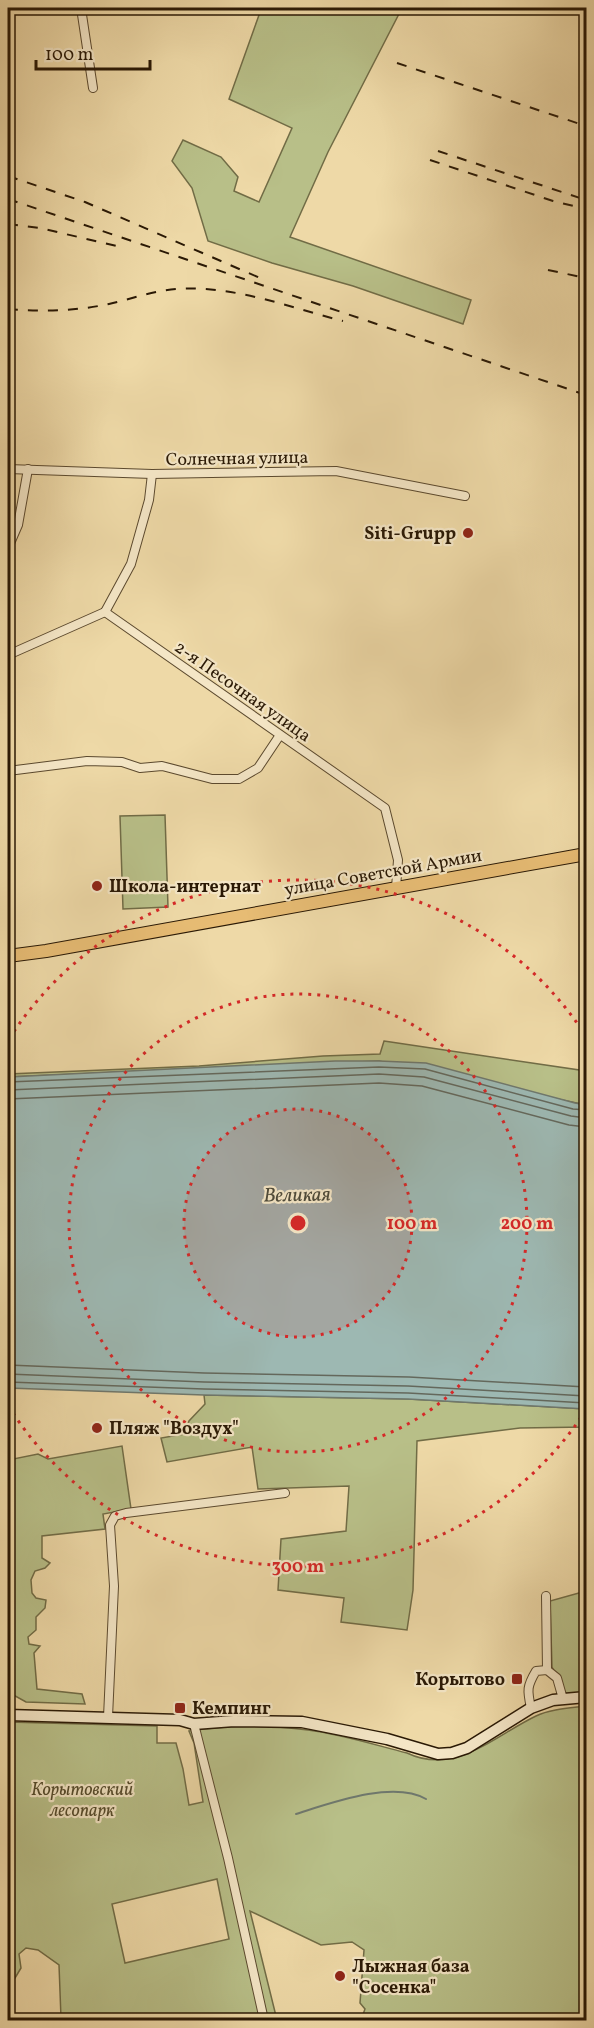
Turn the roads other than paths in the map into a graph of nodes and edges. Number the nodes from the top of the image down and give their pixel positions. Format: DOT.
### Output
graph roads {
  1 [pos="81,8"];
  2 [pos="93,88"];
  3 [pos="8,97"];
  4 [pos="8,104"];
  5 [pos="28,469"];
  6 [pos="8,470"];
  7 [pos="152,474"];
  8 [pos="465,496"];
  9 [pos="8,548"];
  10 [pos="105,612"];
  11 [pos="8,655"];
  12 [pos="280,735"];
  13 [pos="8,771"];
  14 [pos="586,854"];
  15 [pos="396,888"];
  16 [pos="8,956"];
  17 [pos="285,1493"];
  18 [pos="546,1596"];
  19 [pos="548,1670"];
  20 [pos="586,1697"];
  21 [pos="562,1699"];
  22 [pos="531,1708"];
  23 [pos="8,1715"];
  24 [pos="108,1717"];
  25 [pos="194,1724"];
  26 [pos="264,2020"];
  1 -- 2 [label="street"];
  3 -- 4 [label="street"];
  5 -- 6 [label="street, Солнечная улица"];
  5 -- 7 [label="street, Солнечная улица"];
  5 -- 9 [label="street"];
  7 -- 8 [label="street, Солнечная улица"];
  7 -- 10 [label="street"];
  10 -- 11 [label="street"];
  10 -- 12 [label="street, 2-я Песочная улица"];
  12 -- 13 [label="street"];
  12 -- 15 [label="street, 2-я Песочная улица"];
  14 -- 15 [label="main road, улица Советской Армии"];
  15 -- 16 [label="main road, улица Советской Армии"];
  17 -- 24 [label="street"];
  18 -- 19 [label="street"];
  19 -- 21 [label="street"];
  19 -- 22 [label="street"];
  20 -- 21 [label="street"];
  21 -- 22 [label="street"];
  22 -- 25 [label="street"];
  23 -- 24 [label="street"];
  24 -- 25 [label="street"];
  25 -- 26 [label="street"];
}
